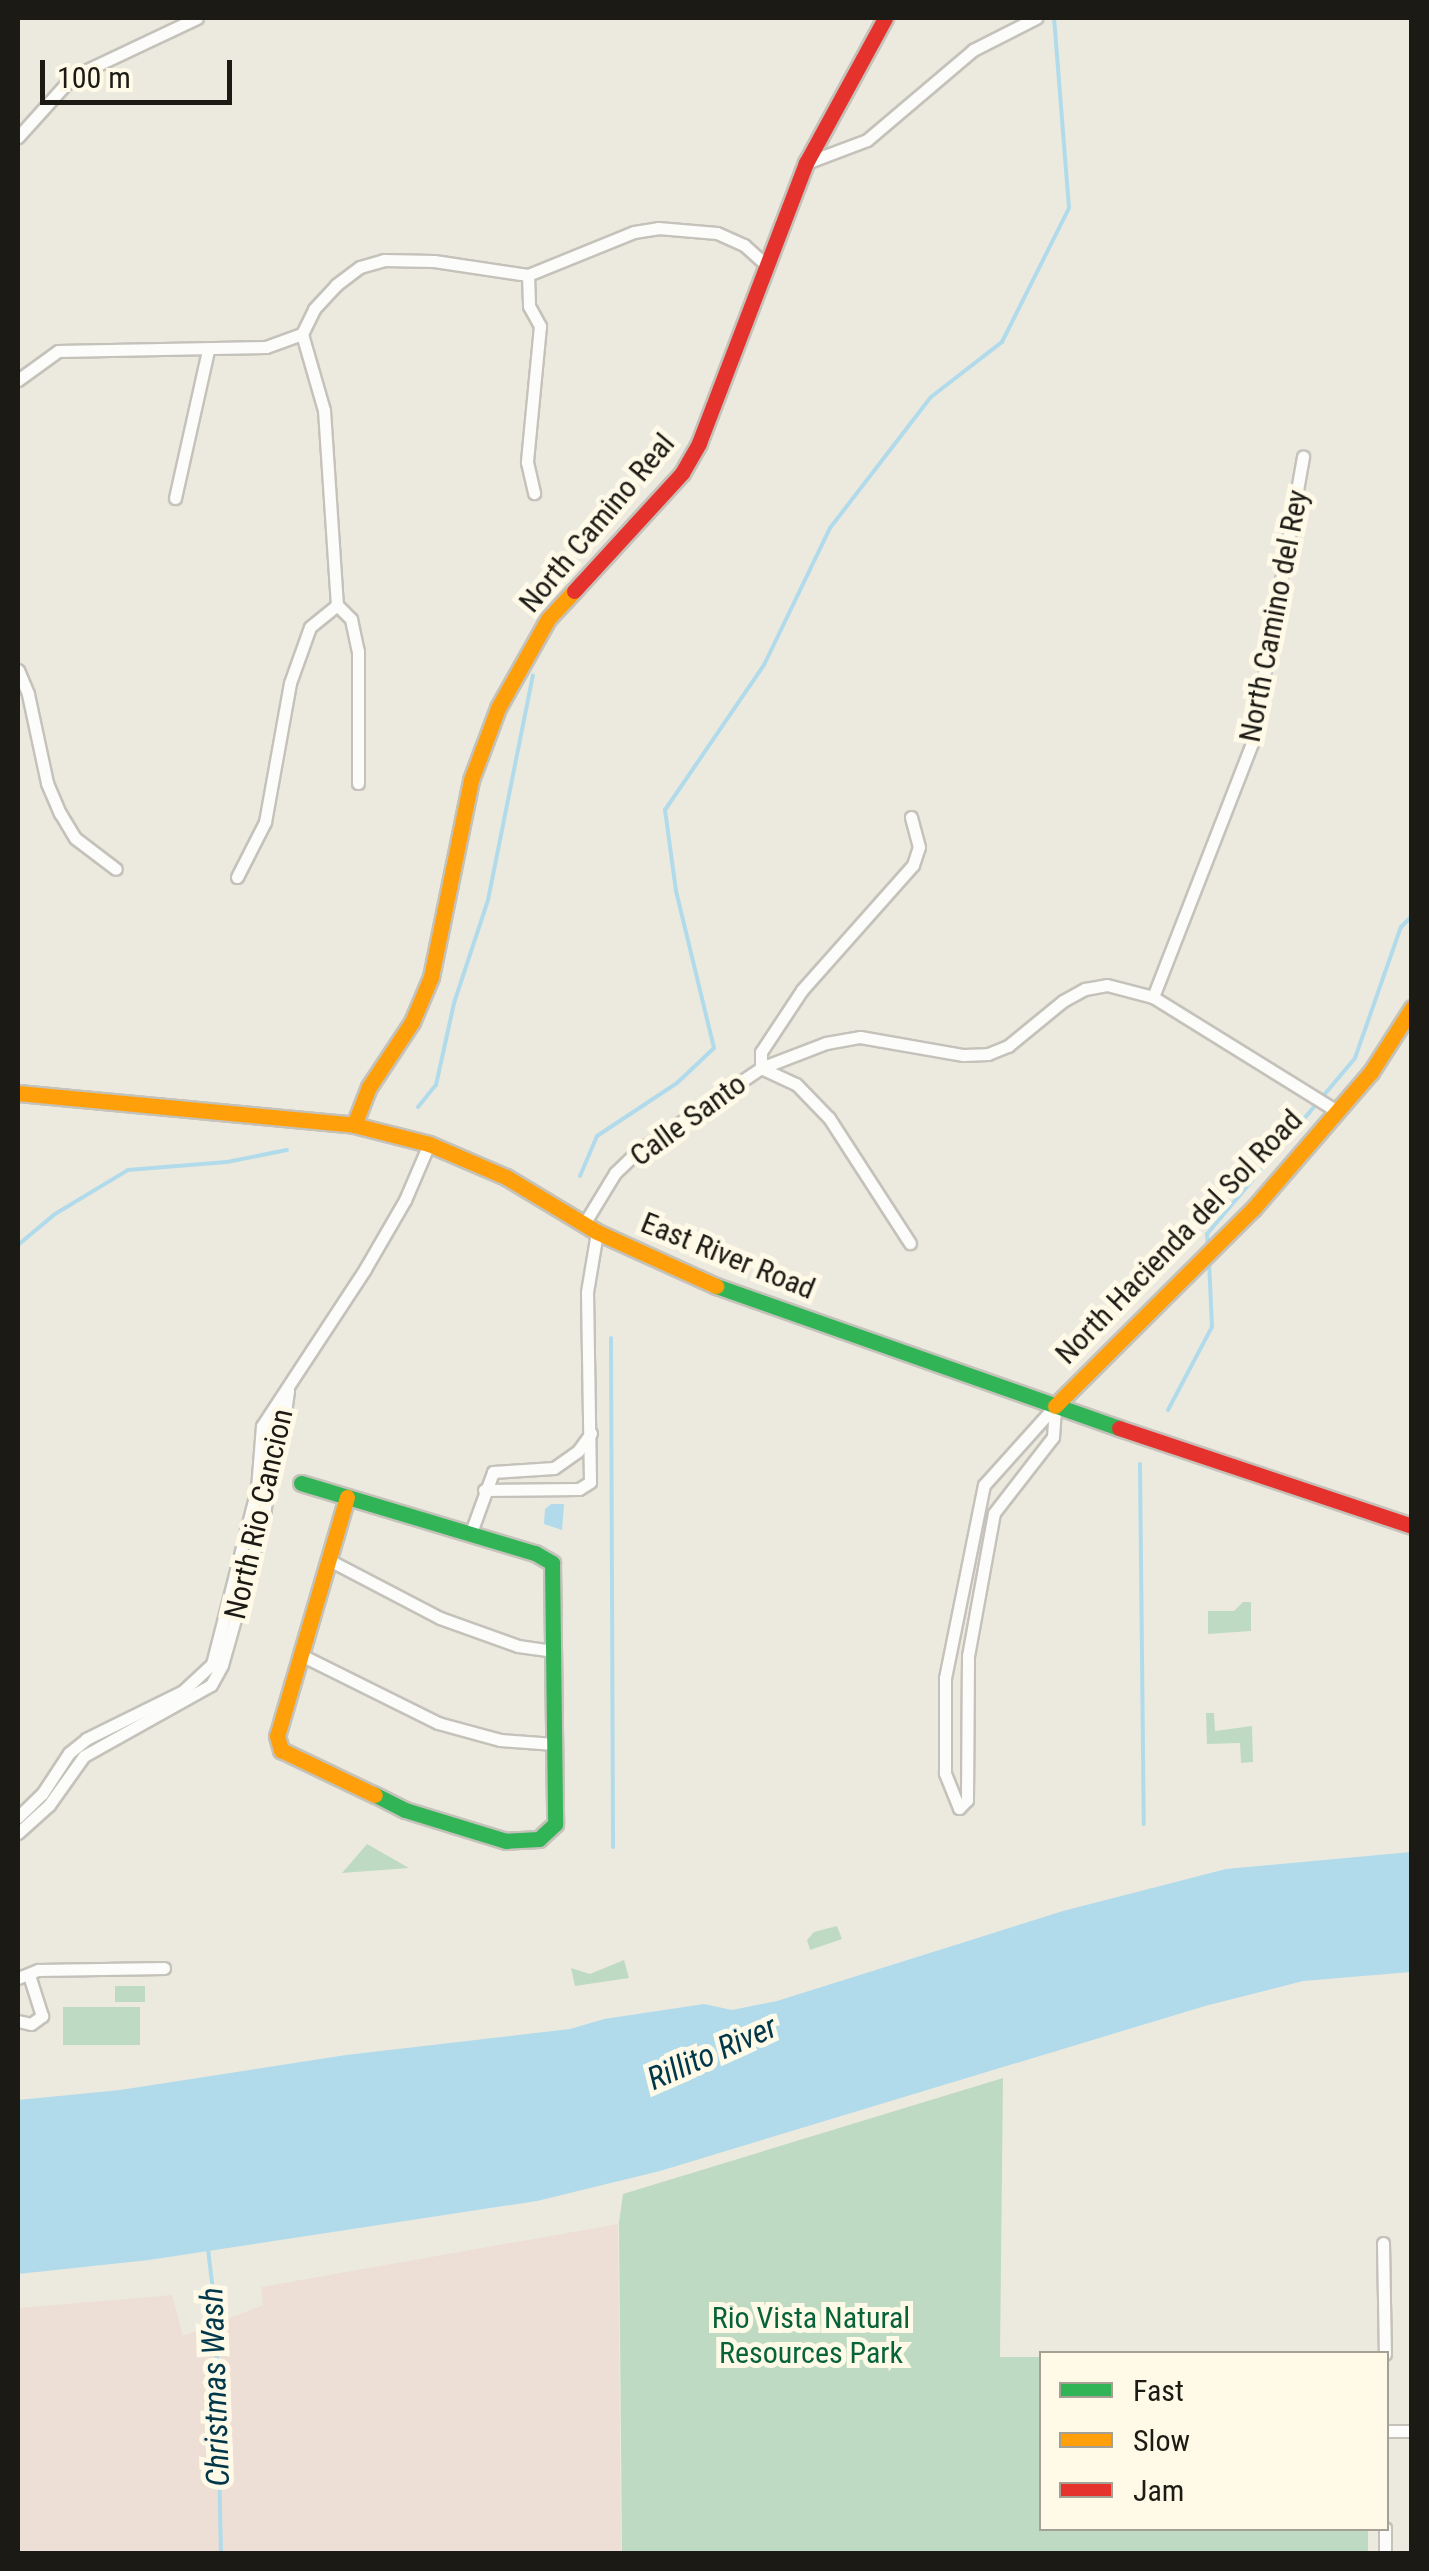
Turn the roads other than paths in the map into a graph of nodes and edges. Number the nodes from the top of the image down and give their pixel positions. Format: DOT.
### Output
graph roads {
  1 [pos="197,18"];
  2 [pos="885,18"];
  3 [pos="1036,18"];
  4 [pos="18,137"];
  5 [pos="806,163"];
  6 [pos="765,264"];
  7 [pos="528,275"];
  8 [pos="302,334"];
  9 [pos="208,350"];
  10 [pos="18,380"];
  11 [pos="1303,457"];
  12 [pos="534,492"];
  13 [pos="175,498"];
  14 [pos="337,606"];
  15 [pos="18,670"];
  16 [pos="358,783"];
  17 [pos="911,816"];
  18 [pos="116,868"];
  19 [pos="237,877"];
  20 [pos="1153,997"];
  21 [pos="1412,1008"];
  22 [pos="761,1068"];
  23 [pos="18,1093"];
  24 [pos="1336,1110"];
  25 [pos="354,1126"];
  26 [pos="429,1144"];
  27 [pos="590,1228"];
  28 [pos="910,1243"];
  29 [pos="288,1390"];
  30 [pos="1055,1406"];
  31 [pos="591,1433"];
  32 [pos="301,1482"];
  33 [pos="484,1490"];
  34 [pos="346,1496"];
  35 [pos="1412,1526"];
  36 [pos="470,1535"];
  37 [pos="328,1560"];
  38 [pos="553,1651"];
  39 [pos="301,1655"];
  40 [pos="554,1744"];
  41 [pos="18,1817"];
  42 [pos="18,1834"];
  43 [pos="164,1968"];
  44 [pos="23,1977"];
  45 [pos="18,2021"];
  46 [pos="1383,2243"];
  47 [pos="1385,2351"];
  1 -- 4 [label="street"];
  2 -- 5 [label="street, North Camino Real"];
  3 -- 5 [label="street"];
  5 -- 6 [label="street, North Camino Real"];
  6 -- 7 [label="street"];
  6 -- 25 [label="street, North Camino Real"];
  7 -- 8 [label="street"];
  7 -- 12 [label="street"];
  8 -- 9 [label="street"];
  8 -- 14 [label="street"];
  9 -- 10 [label="street"];
  9 -- 13 [label="street"];
  11 -- 20 [label="street, North Camino del Rey"];
  14 -- 16 [label="street"];
  14 -- 19 [label="street"];
  15 -- 18 [label="street"];
  17 -- 22 [label="street"];
  20 -- 22 [label="street, Calle Santo"];
  20 -- 24 [label="street, Calle Santo"];
  21 -- 24 [label="street, North Hacienda del Sol Road"];
  22 -- 27 [label="street, Calle Santo"];
  22 -- 28 [label="street"];
  23 -- 25 [label="street, East River Road"];
  24 -- 30 [label="street, North Hacienda del Sol Road"];
  25 -- 26 [label="street, East River Road"];
  26 -- 27 [label="street, East River Road"];
  26 -- 29 [label="street, North Rio Cancion"];
  27 -- 30 [label="street, East River Road"];
  27 -- 31 [label="street"];
  29 -- 41 [label="street, North Rio Cancion"];
  29 -- 42 [label="street, North Rio Cancion"];
  30 -- 30 [label="street"];
  30 -- 35 [label="street, East River Road"];
  31 -- 33 [label="street"];
  31 -- 33 [label="street"];
  32 -- 34 [label="street"];
  33 -- 36 [label="street"];
  34 -- 36 [label="street"];
  34 -- 37 [label="street"];
  36 -- 38 [label="street"];
  37 -- 38 [label="street"];
  37 -- 39 [label="street"];
  38 -- 40 [label="street"];
  39 -- 40 [label="street"];
  39 -- 40 [label="street"];
  43 -- 44 [label="street"];
  44 -- 45 [label="street"];
  46 -- 47 [label="street"];
}
